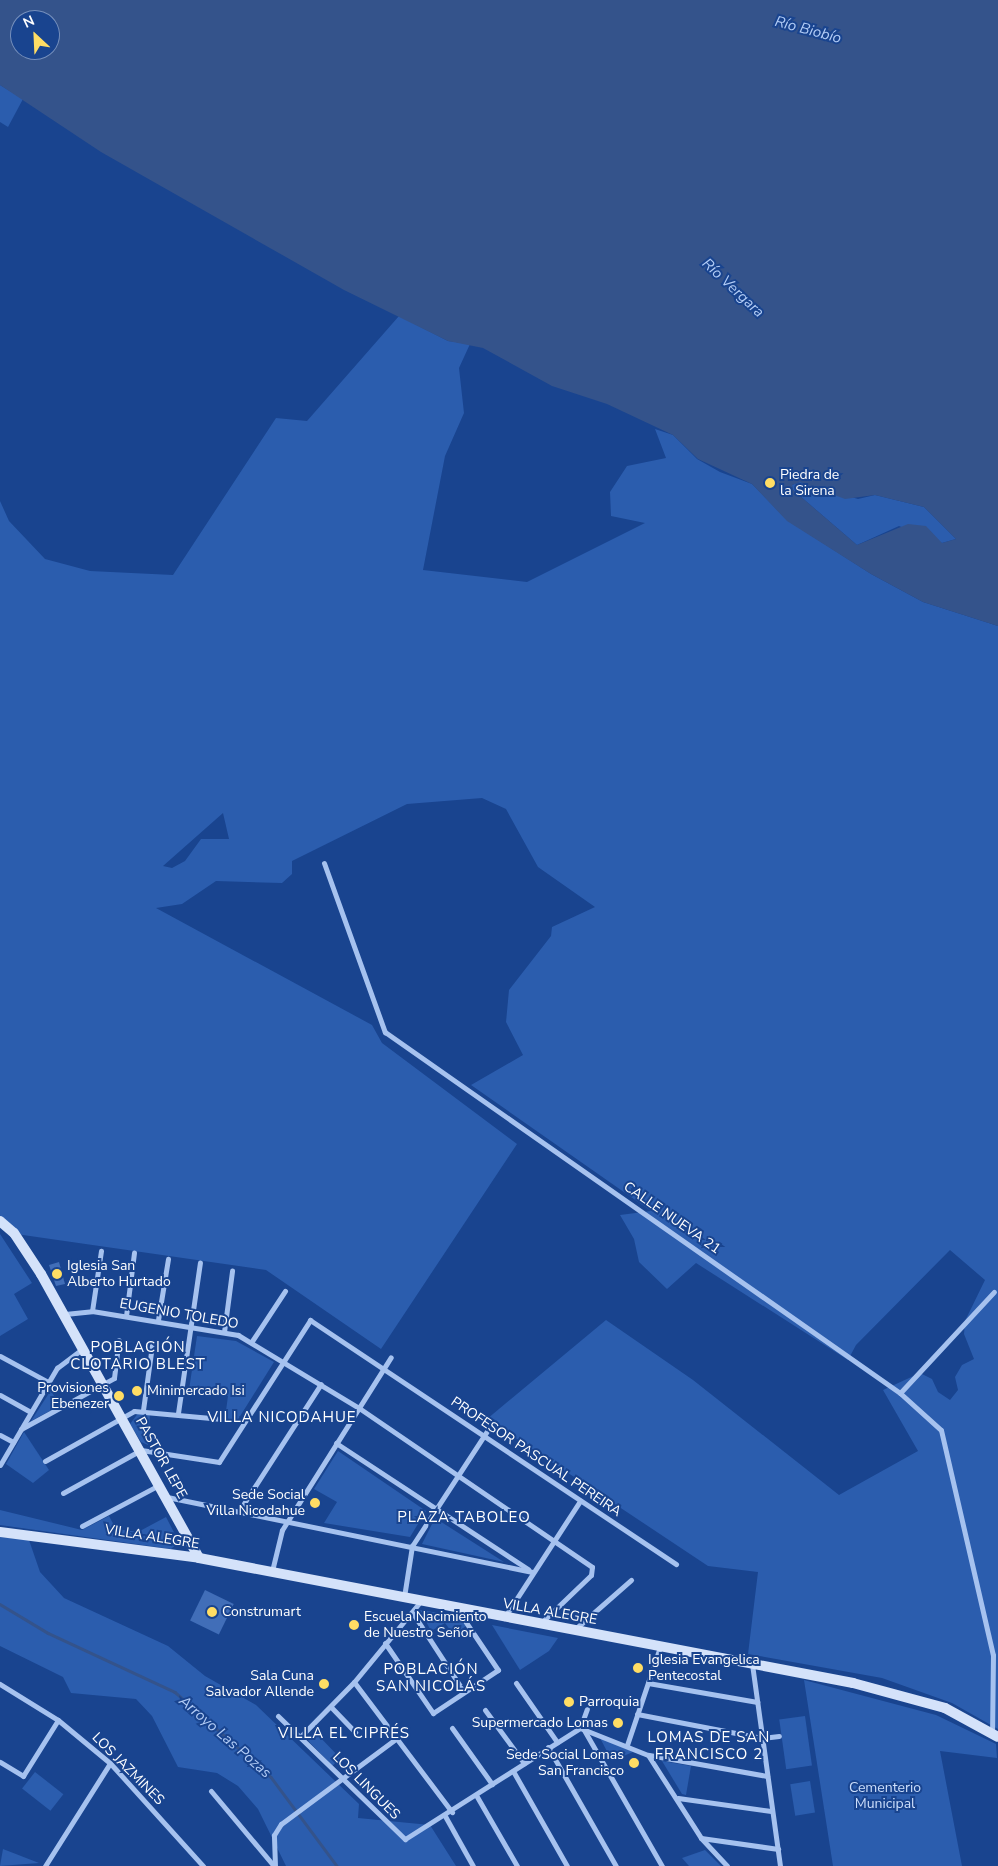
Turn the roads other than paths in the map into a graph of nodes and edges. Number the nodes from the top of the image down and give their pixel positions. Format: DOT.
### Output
graph roads {
  1 [pos="324,863"];
  2 [pos="0,1221"];
  3 [pos="101,1251"];
  4 [pos="134,1253"];
  5 [pos="168,1259"];
  6 [pos="200,1263"];
  7 [pos="232,1271"];
  8 [pos="286,1291"];
  9 [pos="994,1292"];
  10 [pos="92,1311"];
  11 [pos="65,1314"];
  12 [pos="126,1316"];
  13 [pos="158,1320"];
  14 [pos="191,1326"];
  15 [pos="224,1332"];
  16 [pos="119,1340"];
  17 [pos="252,1341"];
  18 [pos="152,1345"];
  19 [pos="84,1348"];
  20 [pos="0,1356"];
  21 [pos="392,1356"];
  22 [pos="283,1361"];
  23 [pos="385,1367"];
  24 [pos="48,1382"];
  25 [pos="321,1384"];
  26 [pos="105,1385"];
  27 [pos="900,1393"];
  28 [pos="0,1395"];
  29 [pos="359,1408"];
  30 [pos="143,1410"];
  31 [pos="31,1412"];
  32 [pos="178,1413"];
  33 [pos="122,1417"];
  34 [pos="222,1419"];
  35 [pos="491,1425"];
  36 [pos="21,1429"];
  37 [pos="0,1435"];
  38 [pos="483,1436"];
  39 [pos="13,1442"];
  40 [pos="336,1443"];
  41 [pos="140,1450"];
  42 [pos="45,1461"];
  43 [pos="0,1465"];
  44 [pos="456,1474"];
  45 [pos="160,1484"];
  46 [pos="63,1493"];
  47 [pos="167,1497"];
  48 [pos="580,1501"];
  49 [pos="434,1510"];
  50 [pos="239,1511"];
  51 [pos="289,1521"];
  52 [pos="82,1526"];
  53 [pos="0,1532"];
  54 [pos="554,1540"];
  55 [pos="412,1546"];
  56 [pos="199,1558"];
  57 [pos="676,1564"];
  58 [pos="272,1572"];
  59 [pos="532,1572"];
  60 [pos="631,1580"];
  61 [pos="404,1598"];
  62 [pos="420,1602"];
  63 [pos="457,1609"];
  64 [pos="412,1612"];
  65 [pos="504,1618"];
  66 [pos="538,1626"];
  67 [pos="573,1630"];
  68 [pos="385,1643"];
  69 [pos="660,1647"];
  70 [pos="752,1664"];
  71 [pos="354,1682"];
  72 [pos="516,1683"];
  73 [pos="648,1683"];
  74 [pos="0,1684"];
  75 [pos="464,1692"];
  76 [pos="757,1702"];
  77 [pos="331,1707"];
  78 [pos="587,1708"];
  79 [pos="485,1710"];
  80 [pos="638,1714"];
  81 [pos="278,1716"];
  82 [pos="58,1720"];
  83 [pos="452,1728"];
  84 [pos="582,1729"];
  85 [pos="355,1732"];
  86 [pos="995,1735"];
  87 [pos="779,1736"];
  88 [pos="300,1737"];
  89 [pos="397,1738"];
  90 [pos="762,1738"];
  91 [pos="557,1742"];
  92 [pos="627,1744"];
  93 [pos="548,1747"];
  94 [pos="648,1755"];
  95 [pos="0,1762"];
  96 [pos="110,1763"];
  97 [pos="524,1763"];
  98 [pos="513,1771"];
  99 [pos="767,1776"];
  100 [pos="342,1779"];
  101 [pos="492,1784"];
  102 [pos="212,1791"];
  103 [pos="476,1795"];
  104 [pos="678,1798"];
  105 [pos="771,1811"];
  106 [pos="452,1812"];
  107 [pos="445,1816"];
  108 [pos="701,1838"];
  109 [pos="778,1849"];
  110 [pos="200,1865"];
  111 [pos="45,1866"];
  112 [pos="274,1866"];
  113 [pos="472,1866"];
  114 [pos="518,1866"];
  115 [pos="567,1866"];
  116 [pos="616,1866"];
  117 [pos="662,1866"];
  118 [pos="727,1866"];
  119 [pos="780,1866"];
  1 -- 27 [label="street, CALLE NUEVA 21"];
  2 -- 11 [label="main road, PASTOR LEPE"];
  3 -- 10 [label="street"];
  4 -- 12 [label="street"];
  5 -- 13 [label="street"];
  6 -- 14 [label="street"];
  7 -- 15 [label="street"];
  8 -- 17 [label="street"];
  9 -- 27 [label="street"];
  10 -- 11 [label="street, EUGENIO TOLEDO"];
  10 -- 12 [label="street, EUGENIO TOLEDO"];
  11 -- 19 [label="main road, PASTOR LEPE"];
  12 -- 13 [label="street, EUGENIO TOLEDO"];
  13 -- 14 [label="street, EUGENIO TOLEDO"];
  14 -- 15 [label="street, EUGENIO TOLEDO"];
  14 -- 32 [label="street"];
  15 -- 17 [label="street, EUGENIO TOLEDO"];
  16 -- 26 [label="street"];
  17 -- 22 [label="street, EUGENIO TOLEDO"];
  18 -- 30 [label="street"];
  19 -- 24 [label="street"];
  19 -- 26 [label="main road, PASTOR LEPE"];
  20 -- 24 [label="street"];
  21 -- 23 [label="street"];
  22 -- 23 [label="street, PROFESOR PASCUAL PEREIRA"];
  22 -- 25 [label="street, EUGENIO TOLEDO"];
  22 -- 41 [label="street"];
  23 -- 29 [label="street"];
  23 -- 38 [label="street, PROFESOR PASCUAL PEREIRA"];
  24 -- 31 [label="street"];
  25 -- 29 [label="street, EUGENIO TOLEDO"];
  25 -- 50 [label="street"];
  26 -- 33 [label="main road, PASTOR LEPE"];
  26 -- 36 [label="street"];
  27 -- 86 [label="street, CALLE NUEVA 21"];
  28 -- 31 [label="street"];
  29 -- 40 [label="street"];
  29 -- 44 [label="street, EUGENIO TOLEDO"];
  30 -- 32 [label="street"];
  30 -- 33 [label="street"];
  31 -- 36 [label="street"];
  32 -- 34 [label="street"];
  33 -- 41 [label="main road, PASTOR LEPE"];
  33 -- 42 [label="street"];
  35 -- 38 [label="street"];
  36 -- 39 [label="street"];
  37 -- 39 [label="street"];
  38 -- 44 [label="street"];
  38 -- 48 [label="street, PROFESOR PASCUAL PEREIRA"];
  39 -- 43 [label="street"];
  40 -- 49 [label="street"];
  40 -- 51 [label="street"];
  41 -- 45 [label="main road, PASTOR LEPE"];
  41 -- 46 [label="street"];
  44 -- 49 [label="street"];
  44 -- 54 [label="street, EUGENIO TOLEDO"];
  45 -- 47 [label="main road, PASTOR LEPE"];
  45 -- 52 [label="street"];
  47 -- 50 [label="street"];
  47 -- 56 [label="main road, PASTOR LEPE"];
  48 -- 54 [label="street"];
  48 -- 57 [label="street, PROFESOR PASCUAL PEREIRA"];
  49 -- 55 [label="street"];
  49 -- 59 [label="street"];
  50 -- 51 [label="street"];
  51 -- 55 [label="street"];
  51 -- 58 [label="street"];
  53 -- 56 [label="main road, VILLA ALEGRE"];
  54 -- 59 [label="street"];
  54 -- 66 [label="street, EUGENIO TOLEDO"];
  55 -- 59 [label="street"];
  55 -- 61 [label="street"];
  56 -- 58 [label="main road, VILLA ALEGRE"];
  58 -- 61 [label="main road, VILLA ALEGRE"];
  59 -- 65 [label="street"];
  60 -- 67 [label="street"];
  61 -- 62 [label="main road, VILLA ALEGRE"];
  62 -- 63 [label="main road, VILLA ALEGRE"];
  62 -- 64 [label="street"];
  63 -- 65 [label="main road, VILLA ALEGRE"];
  63 -- 75 [label="street"];
  64 -- 68 [label="street"];
  64 -- 75 [label="street"];
  65 -- 66 [label="main road, VILLA ALEGRE"];
  66 -- 67 [label="main road, VILLA ALEGRE"];
  67 -- 69 [label="main road, VILLA ALEGRE"];
  68 -- 71 [label="street"];
  68 -- 75 [label="street"];
  69 -- 70 [label="main road, VILLA ALEGRE"];
  69 -- 73 [label="street"];
  70 -- 76 [label="street"];
  70 -- 86 [label="main road, VILLA ALEGRE"];
  71 -- 77 [label="street"];
  71 -- 89 [label="street"];
  72 -- 91 [label="street"];
  73 -- 76 [label="street"];
  73 -- 80 [label="street"];
  74 -- 82 [label="street, LOS JAZMINES"];
  76 -- 90 [label="street"];
  77 -- 85 [label="street"];
  77 -- 88 [label="street"];
  78 -- 84 [label="street"];
  79 -- 97 [label="street"];
  80 -- 90 [label="street"];
  80 -- 92 [label="street"];
  81 -- 88 [label="street, LOS LINGUES"];
  82 -- 95 [label="street"];
  82 -- 96 [label="street, LOS JAZMINES"];
  83 -- 101 [label="street"];
  84 -- 91 [label="street"];
  84 -- 92 [label="street"];
  84 -- 117 [label="street"];
  87 -- 90 [label="street"];
  88 -- 100 [label="street, LOS LINGUES"];
  89 -- 100 [label="street"];
  89 -- 106 [label="street"];
  90 -- 99 [label="street"];
  91 -- 93 [label="street"];
  92 -- 94 [label="street"];
  93 -- 97 [label="street"];
  93 -- 116 [label="street"];
  94 -- 99 [label="street"];
  94 -- 104 [label="street"];
  96 -- 110 [label="street, LOS JAZMINES"];
  96 -- 111 [label="street"];
  97 -- 98 [label="street"];
  98 -- 101 [label="street"];
  98 -- 115 [label="street"];
  99 -- 105 [label="street"];
  100 -- 107 [label="street, LOS LINGUES"];
  100 -- 112 [label="street"];
  101 -- 103 [label="street"];
  102 -- 112 [label="street"];
  103 -- 106 [label="street"];
  103 -- 114 [label="street"];
  104 -- 105 [label="street"];
  104 -- 108 [label="street"];
  105 -- 109 [label="street"];
  106 -- 107 [label="street"];
  107 -- 113 [label="street"];
  108 -- 109 [label="street"];
  108 -- 118 [label="street"];
  109 -- 119 [label="street"];
}
